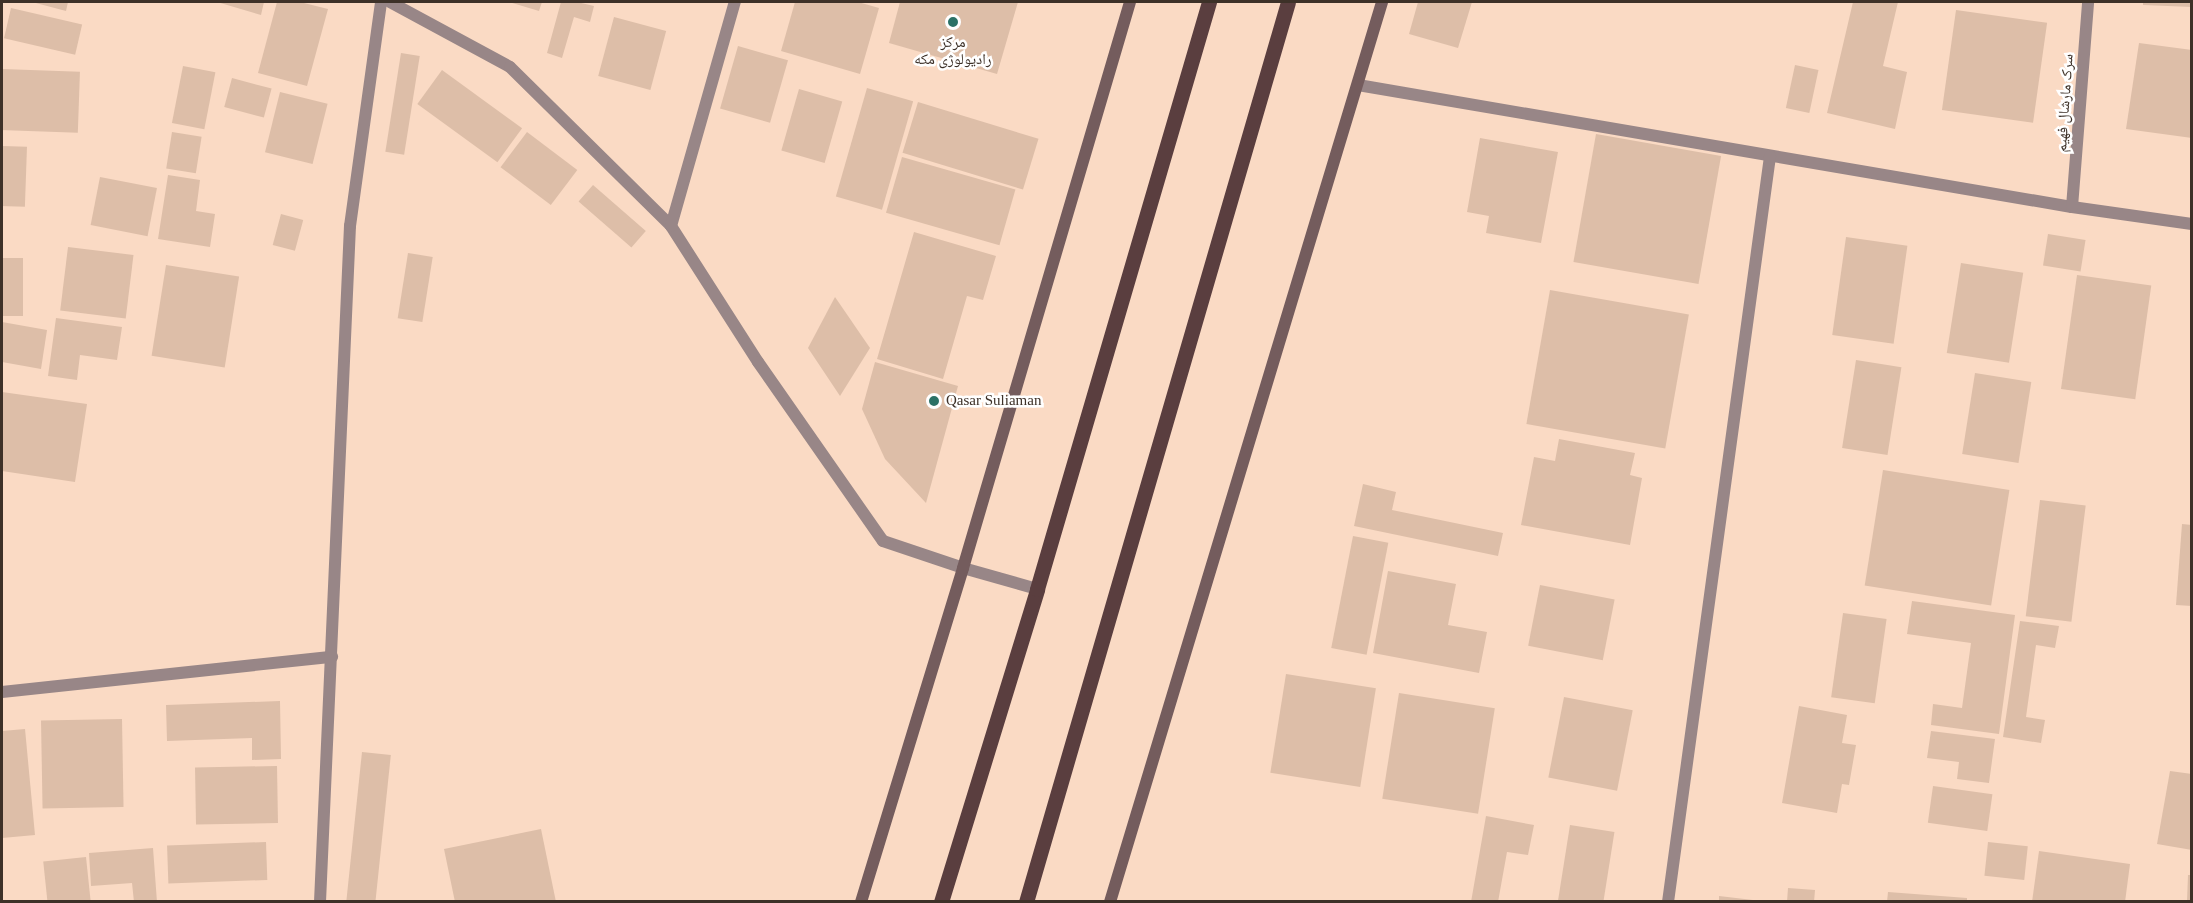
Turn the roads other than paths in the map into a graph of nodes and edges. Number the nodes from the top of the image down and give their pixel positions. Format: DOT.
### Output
graph roads {
  1 [pos="381,2"];
  2 [pos="390,2"];
  3 [pos="735,2"];
  4 [pos="1130,2"];
  5 [pos="1209,2"];
  6 [pos="1288,2"];
  7 [pos="1382,2"];
  8 [pos="2088,2"];
  9 [pos="1358,85"];
  10 [pos="1770,156"];
  11 [pos="2072,207"];
  12 [pos="2192,224"];
  13 [pos="671,226"];
  14 [pos="963,568"];
  15 [pos="1037,589"];
  16 [pos="332,657"];
  17 [pos="2,692"];
  18 [pos="320,902"];
  19 [pos="861,902"];
  20 [pos="941,902"];
  21 [pos="1026,902"];
  22 [pos="1110,902"];
  23 [pos="1668,902"];
  1 -- 16 [label="street"];
  2 -- 13 [label="street"];
  3 -- 13 [label="street"];
  4 -- 14 [label="street"];
  5 -- 15 [label="main road"];
  6 -- 21 [label="main road"];
  7 -- 9 [label="street"];
  8 -- 11 [label="street, سرک مارشال فهیم"];
  9 -- 10 [label="street"];
  9 -- 22 [label="street"];
  10 -- 11 [label="street"];
  10 -- 23 [label="street"];
  11 -- 12 [label="street"];
  13 -- 14 [label="street"];
  14 -- 15 [label="street"];
  14 -- 19 [label="street"];
  15 -- 20 [label="main road"];
  16 -- 17 [label="street"];
  16 -- 18 [label="street"];
}
